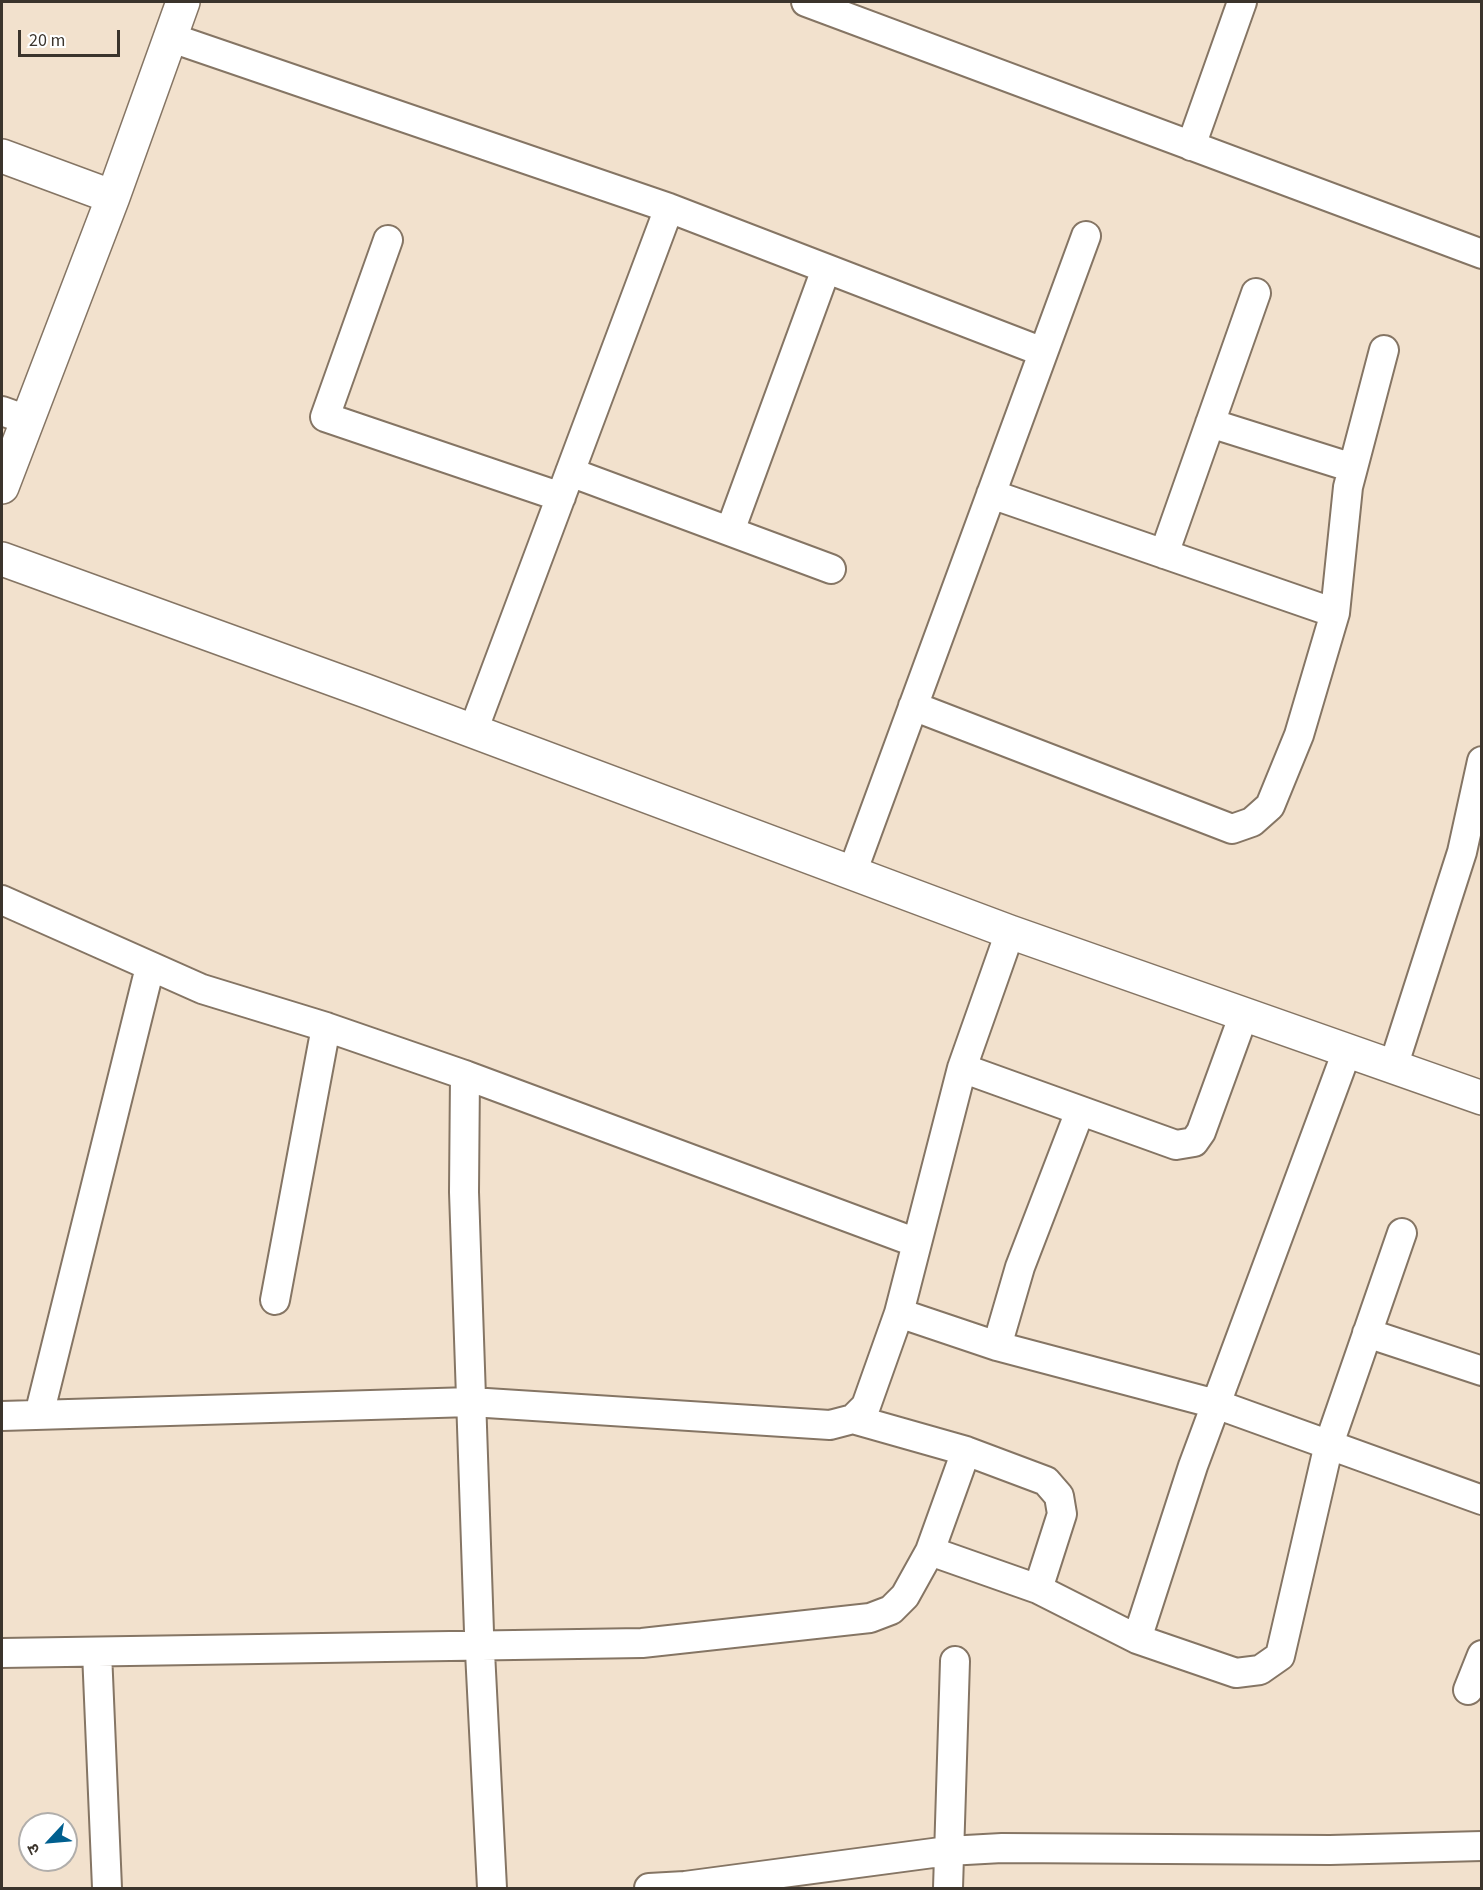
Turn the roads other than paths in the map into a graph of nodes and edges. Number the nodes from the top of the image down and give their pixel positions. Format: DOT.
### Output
graph roads {
  1 [pos="183,2"];
  2 [pos="806,2"];
  3 [pos="1242,2"];
  4 [pos="168,37"];
  5 [pos="1191,146"];
  6 [pos="2,156"];
  7 [pos="112,197"];
  8 [pos="669,208"];
  9 [pos="1086,236"];
  10 [pos="388,240"];
  11 [pos="1482,254"];
  12 [pos="826,269"];
  13 [pos="1256,293"];
  14 [pos="1384,350"];
  15 [pos="1043,352"];
  16 [pos="14,416"];
  17 [pos="1210,423"];
  18 [pos="1353,468"];
  19 [pos="566,484"];
  20 [pos="2,487"];
  21 [pos="991,494"];
  22 [pos="730,531"];
  23 [pos="1164,554"];
  24 [pos="2,559"];
  25 [pos="831,569"];
  26 [pos="1335,613"];
  27 [pos="913,706"];
  28 [pos="473,731"];
  29 [pos="1482,761"];
  30 [pos="852,873"];
  31 [pos="2,900"];
  32 [pos="1010,932"];
  33 [pos="150,967"];
  34 [pos="1244,1014"];
  35 [pos="326,1027"];
  36 [pos="1347,1050"];
  37 [pos="1393,1067"];
  38 [pos="962,1068"];
  39 [pos="465,1075"];
  40 [pos="1482,1098"];
  41 [pos="1080,1110"];
  42 [pos="1402,1233"];
  43 [pos="917,1243"];
  44 [pos="275,1300"];
  45 [pos="899,1312"];
  46 [pos="1367,1333"];
  47 [pos="997,1346"];
  48 [pos="1482,1371"];
  49 [pos="471,1402"];
  50 [pos="1216,1404"];
  51 [pos="39,1415"];
  52 [pos="2,1416"];
  53 [pos="853,1419"];
  54 [pos="1329,1444"];
  55 [pos="966,1451"];
  56 [pos="1482,1500"];
  57 [pos="930,1551"];
  58 [pos="1038,1588"];
  59 [pos="1137,1639"];
  60 [pos="479,1645"];
  61 [pos="97,1652"];
  62 [pos="2,1653"];
  63 [pos="1482,1655"];
  64 [pos="955,1662"];
  65 [pos="1468,1690"];
  66 [pos="1482,1846"];
  67 [pos="948,1851"];
  68 [pos="107,1888"];
  69 [pos="492,1888"];
  70 [pos="649,1888"];
  71 [pos="948,1888"];
  1 -- 4 [label="street"];
  2 -- 5 [label="street"];
  3 -- 5 [label="street"];
  4 -- 7 [label="street"];
  4 -- 8 [label="street"];
  5 -- 11 [label="street"];
  6 -- 7 [label="street"];
  7 -- 16 [label="street"];
  8 -- 12 [label="street"];
  8 -- 19 [label="street"];
  9 -- 15 [label="street"];
  10 -- 19 [label="street"];
  12 -- 15 [label="street"];
  12 -- 22 [label="street"];
  13 -- 17 [label="street"];
  14 -- 18 [label="street"];
  15 -- 21 [label="street"];
  16 -- 20 [label="street"];
  17 -- 18 [label="street"];
  17 -- 23 [label="street"];
  18 -- 26 [label="street"];
  19 -- 22 [label="street"];
  19 -- 28 [label="street"];
  21 -- 23 [label="street"];
  21 -- 27 [label="street"];
  22 -- 25 [label="street"];
  23 -- 26 [label="street"];
  24 -- 28 [label="street"];
  26 -- 27 [label="street"];
  27 -- 30 [label="street"];
  28 -- 30 [label="street"];
  29 -- 37 [label="street"];
  30 -- 32 [label="street"];
  31 -- 33 [label="street"];
  32 -- 34 [label="street"];
  32 -- 38 [label="street"];
  33 -- 35 [label="street"];
  33 -- 51 [label="street"];
  34 -- 36 [label="street"];
  34 -- 41 [label="street"];
  35 -- 39 [label="street"];
  35 -- 44 [label="street"];
  36 -- 37 [label="street"];
  36 -- 50 [label="street"];
  37 -- 40 [label="street"];
  38 -- 41 [label="street"];
  38 -- 43 [label="street"];
  39 -- 43 [label="street"];
  39 -- 49 [label="street"];
  41 -- 47 [label="street"];
  42 -- 46 [label="street"];
  43 -- 45 [label="street"];
  45 -- 47 [label="street"];
  45 -- 53 [label="street"];
  46 -- 48 [label="street"];
  46 -- 54 [label="street"];
  47 -- 50 [label="street"];
  49 -- 51 [label="street"];
  49 -- 53 [label="street"];
  49 -- 60 [label="street"];
  50 -- 54 [label="street"];
  50 -- 59 [label="street"];
  51 -- 52 [label="street"];
  53 -- 55 [label="street"];
  54 -- 56 [label="street"];
  54 -- 59 [label="street"];
  55 -- 57 [label="street"];
  55 -- 58 [label="street"];
  57 -- 58 [label="street"];
  57 -- 60 [label="street"];
  58 -- 59 [label="street"];
  60 -- 61 [label="street"];
  60 -- 69 [label="street"];
  61 -- 62 [label="street"];
  61 -- 68 [label="street"];
  63 -- 65 [label="street"];
  64 -- 67 [label="street"];
  66 -- 67 [label="street"];
  67 -- 70 [label="street"];
  67 -- 71 [label="street"];
}
